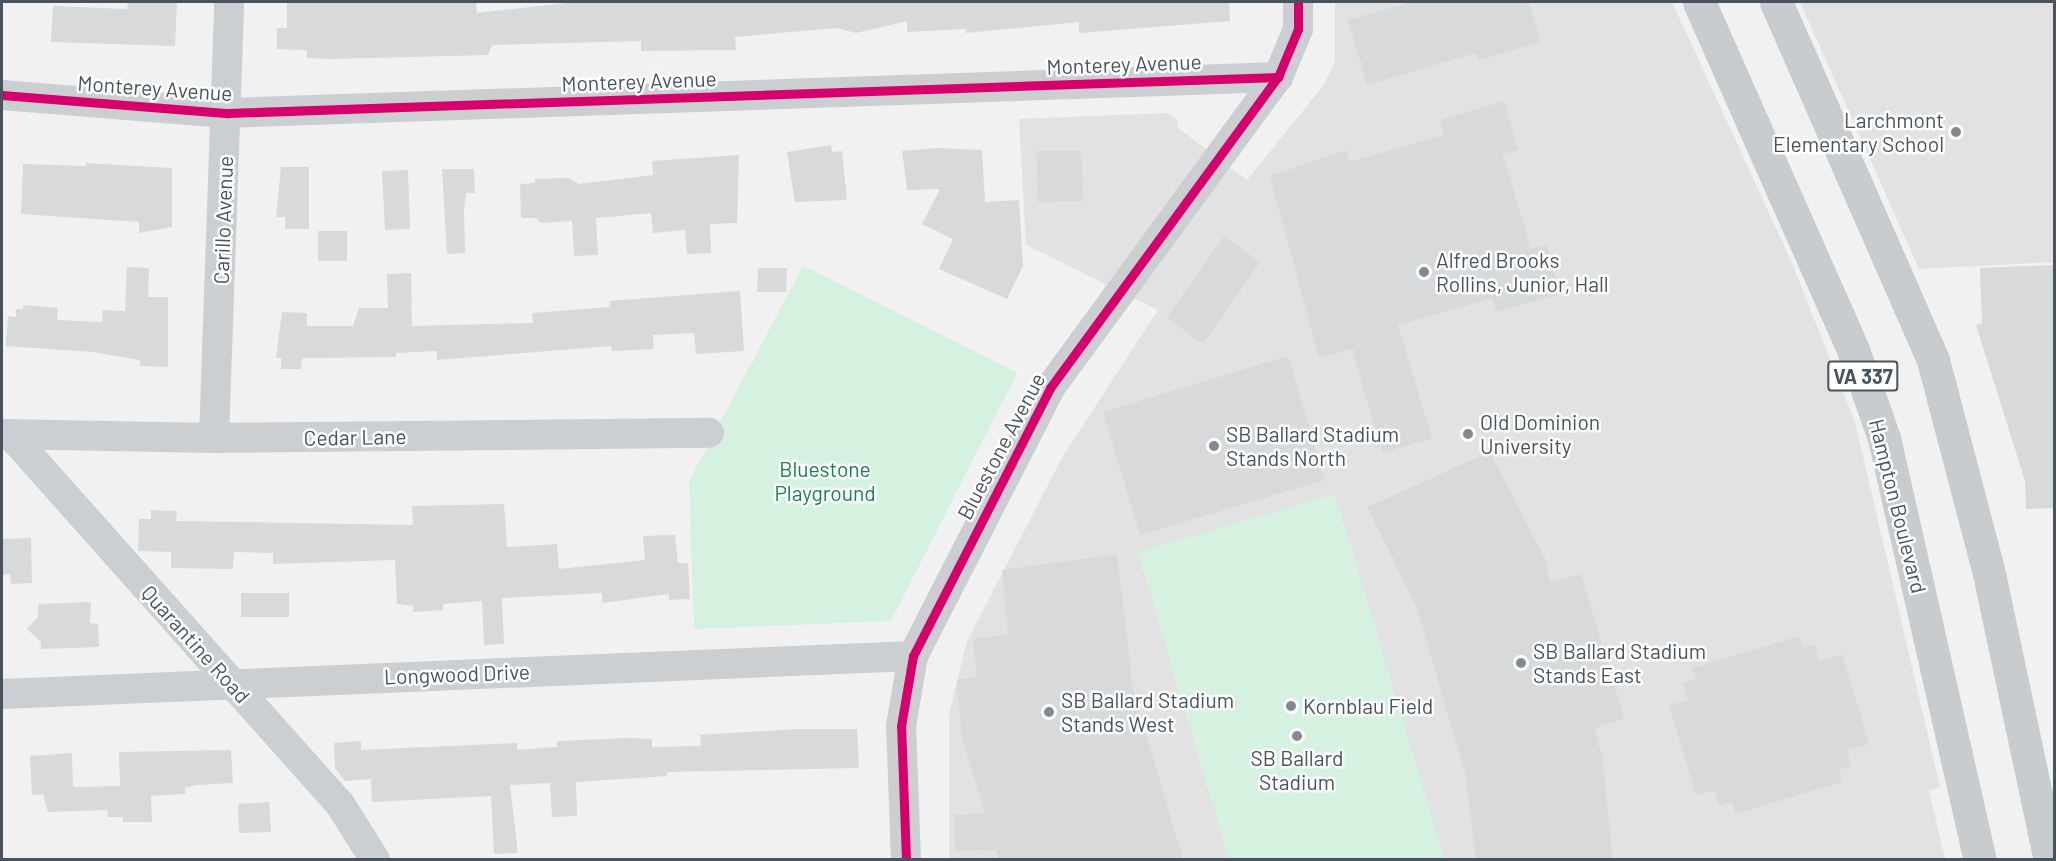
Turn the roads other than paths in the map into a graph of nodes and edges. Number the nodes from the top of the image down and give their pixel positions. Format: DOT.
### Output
graph roads {
  1 [pos="229,2"];
  2 [pos="1298,2"];
  3 [pos="1699,2"];
  4 [pos="1776,2"];
  5 [pos="1278,77"];
  6 [pos="2,95"];
  7 [pos="228,113"];
  8 [pos="709,433"];
  9 [pos="6,434"];
  10 [pos="214,438"];
  11 [pos="913,656"];
  12 [pos="230,684"];
  13 [pos="2,694"];
  14 [pos="375,860"];
  15 [pos="906,860"];
  16 [pos="1980,860"];
  17 [pos="2050,860"];
  1 -- 7 [label="street, Carillo Avenue"];
  2 -- 5 [label="street, Bluestone Avenue"];
  3 -- 16 [label="main road, Hampton Boulevard / VA 337"];
  4 -- 17 [label="main road, VA 337"];
  5 -- 7 [label="street, Monterey Avenue"];
  5 -- 11 [label="street, Bluestone Avenue"];
  6 -- 7 [label="street, Monterey Avenue"];
  7 -- 10 [label="street, Carillo Avenue"];
  8 -- 10 [label="street, Cedar Lane"];
  9 -- 10 [label="street, Cedar Lane"];
  9 -- 12 [label="street, Quarantine Road"];
  11 -- 12 [label="street, Longwood Drive"];
  11 -- 15 [label="street, Bluestone Avenue"];
  12 -- 13 [label="street, Longwood Drive"];
  12 -- 14 [label="street, Quarantine Road"];
}
